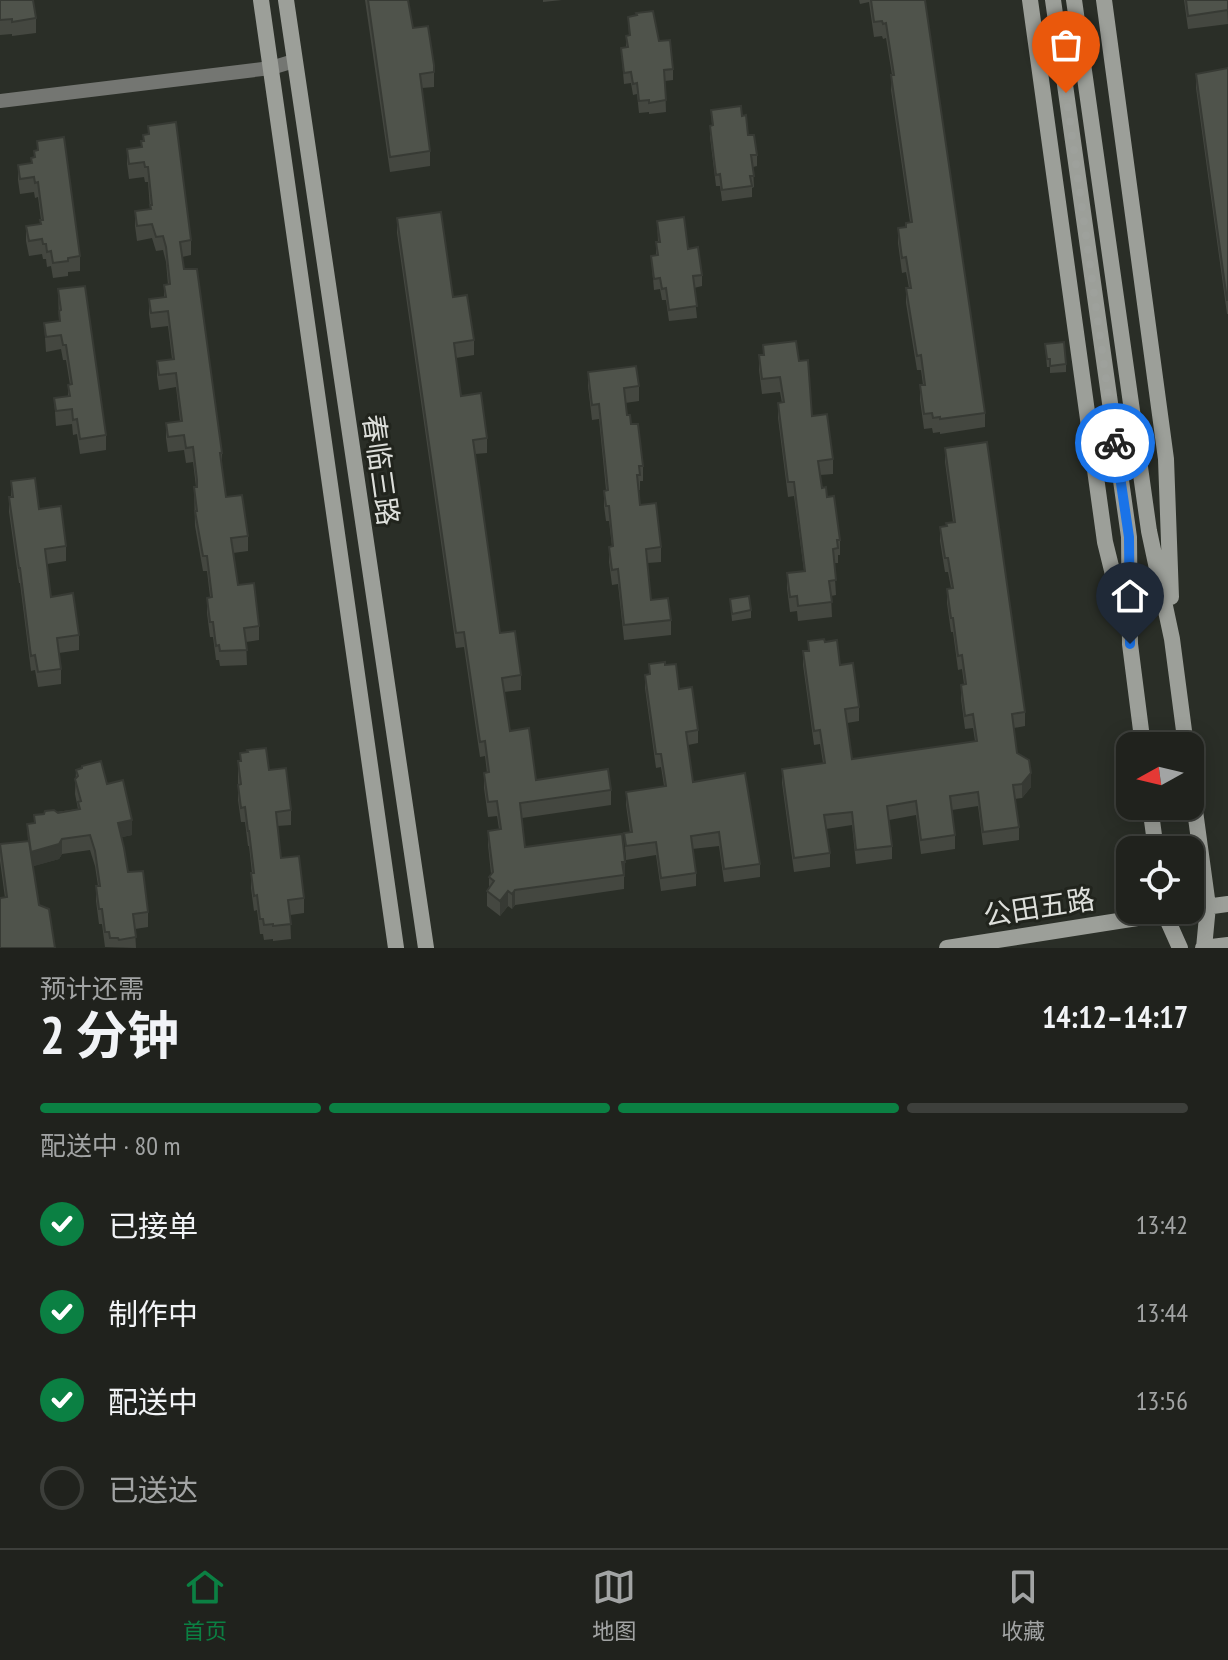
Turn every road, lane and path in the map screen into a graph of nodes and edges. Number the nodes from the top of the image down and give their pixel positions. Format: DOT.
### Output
graph roads {
  1 [pos="261,0"];
  2 [pos="286,0"];
  3 [pos="1030,0"];
  4 [pos="1053,0"];
  5 [pos="1074,0"];
  6 [pos="1104,0"];
  7 [pos="294,61"];
  8 [pos="271,68"];
  9 [pos="0,101"];
  10 [pos="1172,639"];
  11 [pos="1130,644"];
  12 [pos="1141,732"];
  13 [pos="1184,732"];
  14 [pos="1196,820"];
  15 [pos="1228,904"];
  16 [pos="1208,906"];
  17 [pos="1204,907"];
  18 [pos="1116,920"];
  19 [pos="1169,924"];
  20 [pos="1228,945"];
  21 [pos="396,948"];
  22 [pos="426,948"];
  23 [pos="947,948"];
  24 [pos="1180,948"];
  25 [pos="1204,948"];
  1 -- 8 [label="street, 春临三路"];
  2 -- 7 [label="street, 春临三路"];
  3 -- 11 [label="street"];
  4 -- 11 [label="street"];
  5 -- 10 [label="street"];
  6 -- 10 [label="street"];
  7 -- 8 [label="street"];
  7 -- 22 [label="street, 春临三路"];
  8 -- 9 [label="street"];
  8 -- 21 [label="street, 春临三路"];
  10 -- 13 [label="street"];
  11 -- 12 [label="street"];
  14 -- 16 [label="street"];
  15 -- 16 [label="street, 公田五路"];
  16 -- 17 [label="street, 公田五路"];
  16 -- 25 [label="street"];
  18 -- 23 [label="street, 公田五路"];
  19 -- 24 [label="street"];
  20 -- 25 [label="street"];
}
